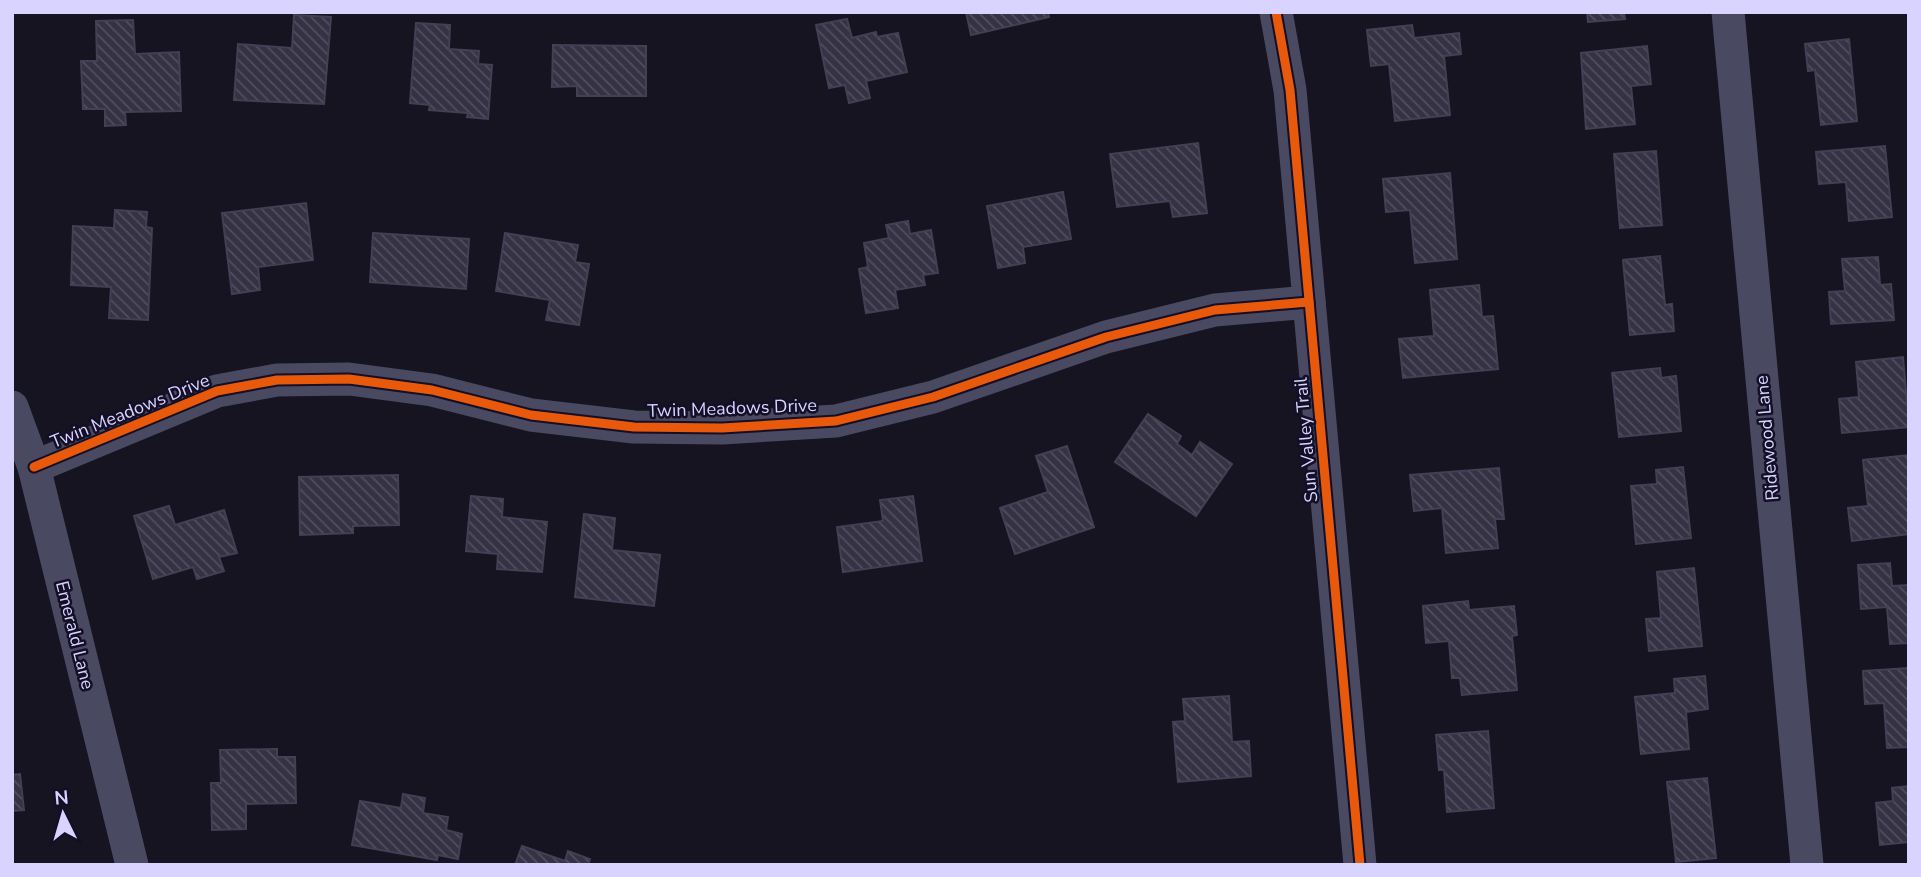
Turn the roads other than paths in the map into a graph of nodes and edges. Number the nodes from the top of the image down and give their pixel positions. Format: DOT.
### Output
graph roads {
  1 [pos="1276,12"];
  2 [pos="1728,12"];
  3 [pos="1309,302"];
  4 [pos="12,407"];
  5 [pos="34,467"];
  6 [pos="132,865"];
  7 [pos="1360,865"];
  8 [pos="1807,865"];
  1 -- 3 [label="street, Sun Valley Trail"];
  2 -- 8 [label="street, Ridewood Lane"];
  3 -- 5 [label="street, Twin Meadows Drive"];
  3 -- 7 [label="street, Sun Valley Trail"];
  4 -- 5 [label="street, Emerald Lane"];
  5 -- 6 [label="street, Emerald Lane"];
}
